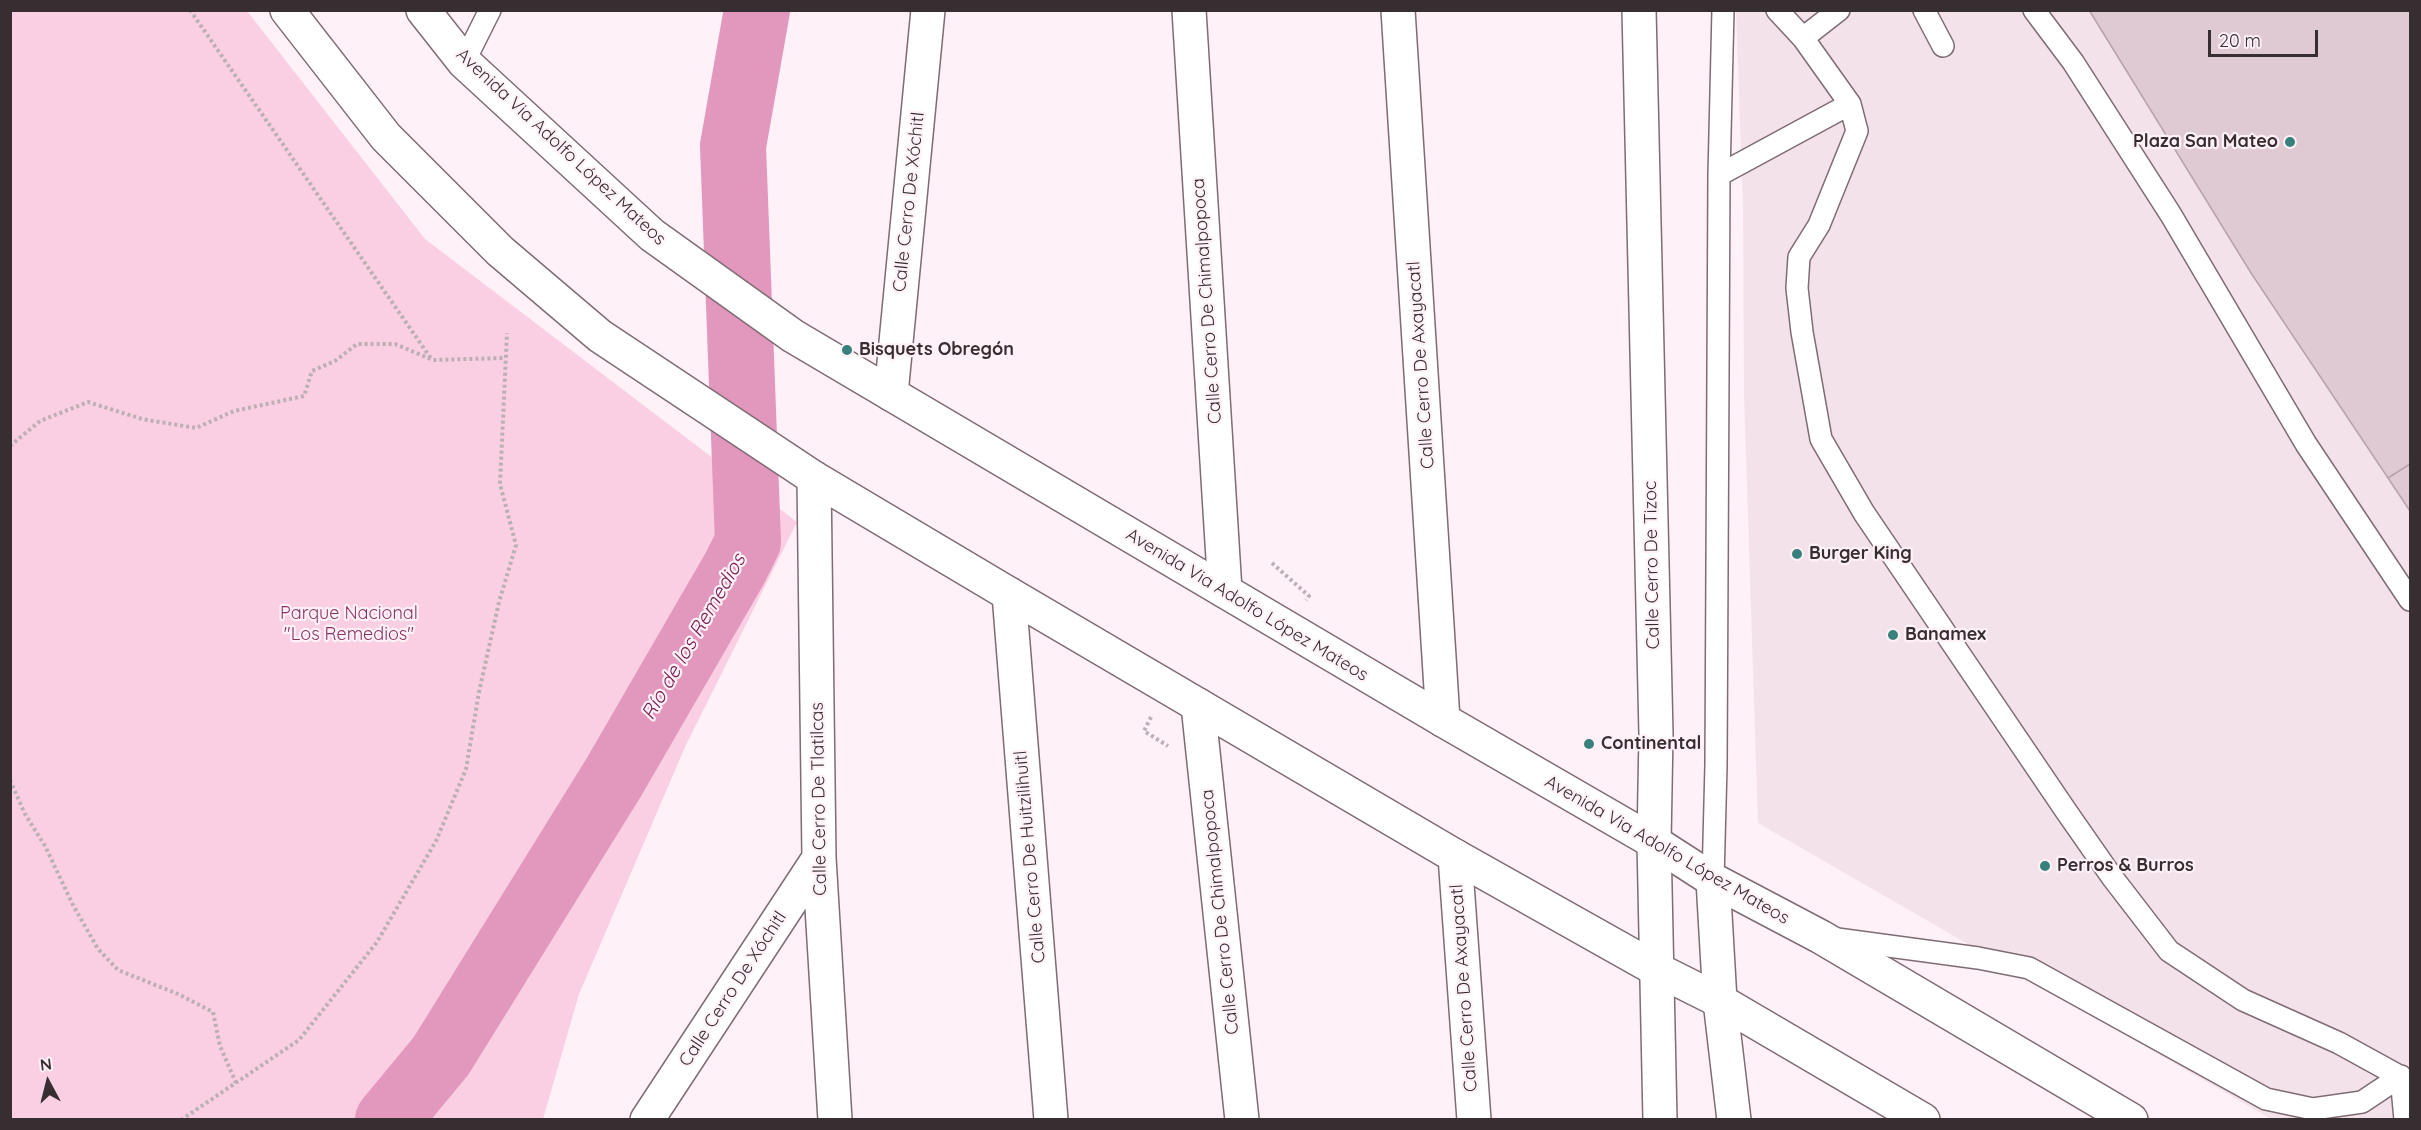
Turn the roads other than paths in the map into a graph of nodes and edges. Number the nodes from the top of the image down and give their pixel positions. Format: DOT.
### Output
graph roads {
  1 [pos="286,10"];
  2 [pos="423,10"];
  3 [pos="490,10"];
  4 [pos="928,10"];
  5 [pos="1189,10"];
  6 [pos="1398,10"];
  7 [pos="1639,10"];
  8 [pos="1778,10"];
  9 [pos="1839,10"];
  10 [pos="1924,10"];
  11 [pos="2034,10"];
  12 [pos="1725,11"];
  13 [pos="1803,38"];
  14 [pos="1943,46"];
  15 [pos="464,62"];
  16 [pos="1850,104"];
  17 [pos="1719,175"];
  18 [pos="891,394"];
  19 [pos="814,478"];
  20 [pos="1225,591"];
  21 [pos="1009,594"];
  22 [pos="2410,600"];
  23 [pos="1198,705"];
  24 [pos="1443,720"];
  25 [pos="1654,842"];
  26 [pos="1455,856"];
  27 [pos="819,858"];
  28 [pos="1713,880"];
  29 [pos="1821,937"];
  30 [pos="1656,969"];
  31 [pos="1720,1001"];
  32 [pos="2406,1079"];
  33 [pos="1920,1118"];
  34 [pos="647,1119"];
  35 [pos="835,1119"];
  36 [pos="1051,1119"];
  37 [pos="1242,1119"];
  38 [pos="1474,1119"];
  39 [pos="1660,1119"];
  40 [pos="1734,1119"];
  41 [pos="2131,1119"];
  42 [pos="2405,1119"];
  1 -- 19 [label="street"];
  2 -- 15 [label="street, Avenida Via Adolfo López Mateos"];
  3 -- 15 [label="lane"];
  4 -- 18 [label="street, Calle Cerro De Xóchitl"];
  5 -- 20 [label="street, Calle Cerro De Chimalpopoca"];
  6 -- 24 [label="street, Calle Cerro De Axayacatl"];
  7 -- 25 [label="street, Calle Cerro De Tizoc"];
  8 -- 13 [label="lane"];
  9 -- 13 [label="lane"];
  10 -- 14 [label="lane"];
  11 -- 22 [label="lane"];
  12 -- 17 [label="lane"];
  13 -- 16 [label="lane"];
  15 -- 18 [label="street, Avenida Via Adolfo López Mateos"];
  16 -- 17 [label="lane"];
  16 -- 32 [label="lane"];
  17 -- 28 [label="lane"];
  18 -- 20 [label="street, Avenida Via Adolfo López Mateos"];
  19 -- 21 [label="street"];
  19 -- 27 [label="street, Calle Cerro De Tlatilcas"];
  20 -- 24 [label="street, Avenida Via Adolfo López Mateos"];
  21 -- 23 [label="street"];
  21 -- 36 [label="street, Calle Cerro De Huitzilihuitl"];
  23 -- 26 [label="street"];
  23 -- 37 [label="street, Calle Cerro De Chimalpopoca"];
  24 -- 25 [label="street, Avenida Via Adolfo López Mateos"];
  25 -- 28 [label="street, Avenida Via Adolfo López Mateos"];
  25 -- 30 [label="street, Calle Cerro De Tizoc"];
  26 -- 30 [label="street"];
  26 -- 38 [label="street, Calle Cerro De Axayacatl"];
  27 -- 34 [label="street, Calle Cerro De Xóchitl"];
  27 -- 35 [label="street, Calle Cerro De Tlatilcas"];
  28 -- 29 [label="street, Avenida Via Adolfo López Mateos"];
  28 -- 31 [label="street"];
  29 -- 32 [label="lane"];
  29 -- 41 [label="street, Avenida Via Adolfo López Mateos"];
  30 -- 31 [label="street"];
  30 -- 39 [label="street, Calle Cerro De Tizoc"];
  31 -- 33 [label="street"];
  31 -- 40 [label="street"];
  32 -- 42 [label="lane"];
}
